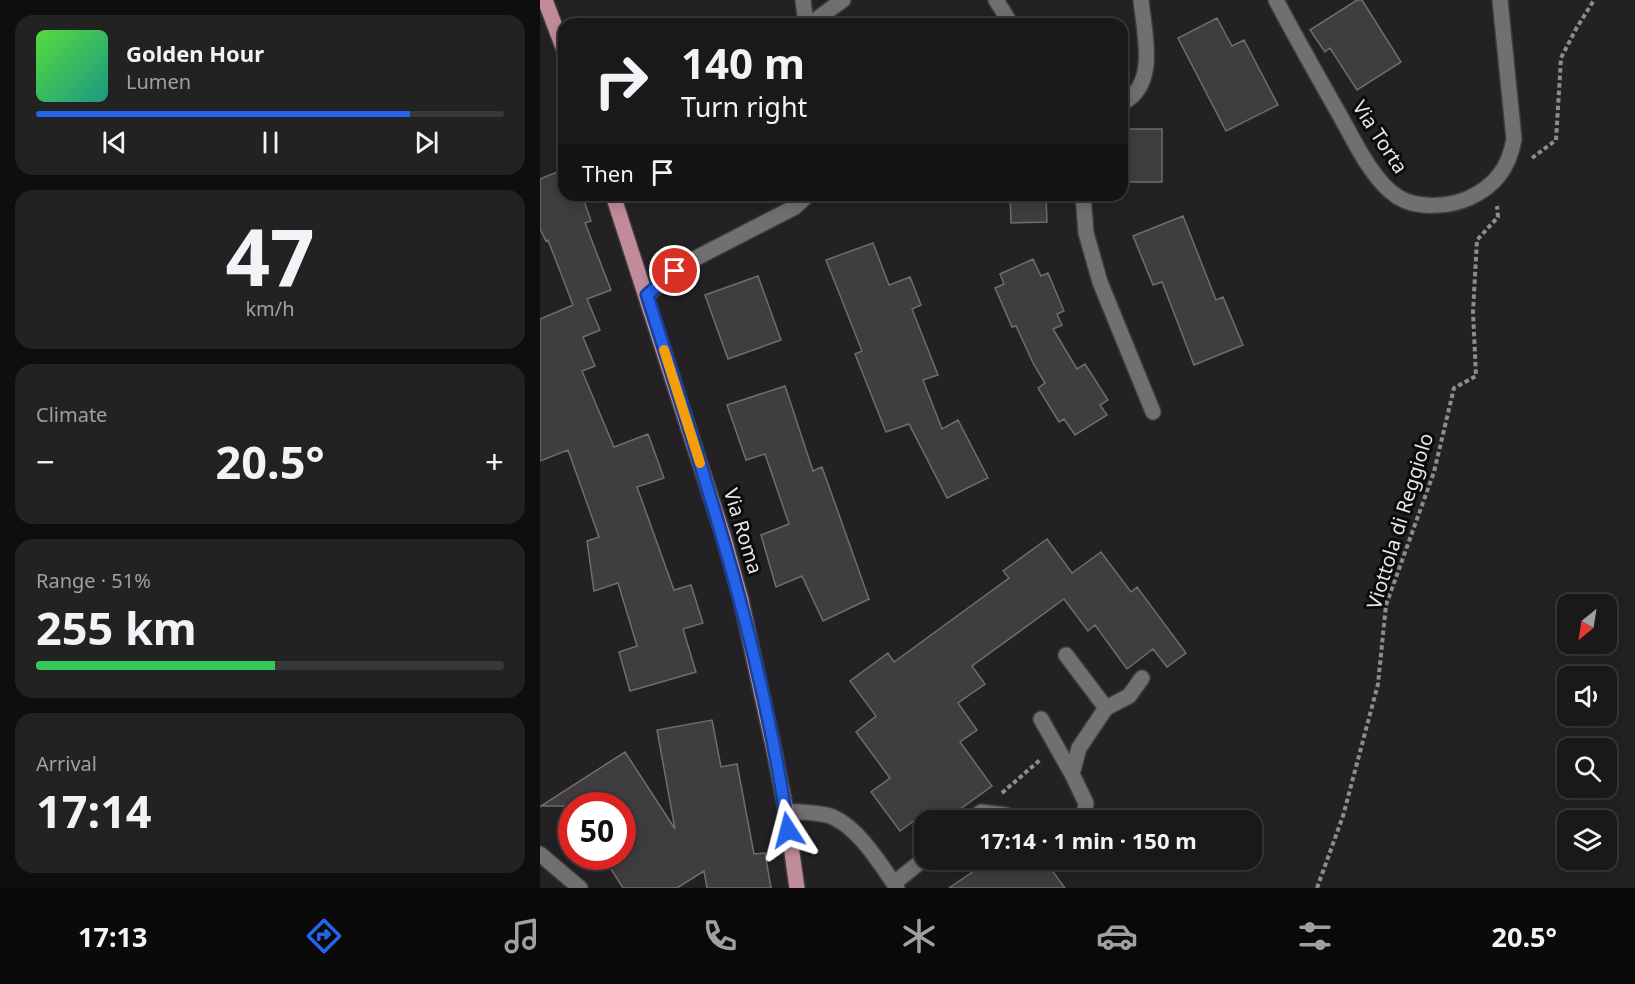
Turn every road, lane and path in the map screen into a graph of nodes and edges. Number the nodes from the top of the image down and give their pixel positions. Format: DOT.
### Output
graph roads {
  1 [pos="546,0"];
  2 [pos="803,0"];
  3 [pos="843,0"];
  4 [pos="996,0"];
  5 [pos="1141,0"];
  6 [pos="1276,0"];
  7 [pos="1500,0"];
  8 [pos="1594,0"];
  9 [pos="807,18"];
  10 [pos="817,18"];
  11 [pos="1007,18"];
  12 [pos="558,33"];
  13 [pos="1128,99"];
  14 [pos="1495,182"];
  15 [pos="615,201"];
  16 [pos="802,201"];
  17 [pos="1083,201"];
  18 [pos="647,295"];
  19 [pos="1153,412"];
  20 [pos="1066,655"];
  21 [pos="1142,678"];
  22 [pos="1106,708"];
  23 [pos="1041,719"];
  24 [pos="1072,774"];
  25 [pos="1085,810"];
  26 [pos="786,811"];
  27 [pos="540,854"];
  28 [pos="914,868"];
  29 [pos="895,886"];
  30 [pos="580,888"];
  31 [pos="797,888"];
  32 [pos="1317,888"];
  1 -- 12 [label="main road"];
  2 -- 9 [label="street"];
  3 -- 10 [label="street"];
  4 -- 11 [label="street"];
  5 -- 13 [label="street"];
  6 -- 14 [label="street, Via Torta"];
  7 -- 14 [label="street, Via Torta"];
  8 -- 14 [label="path"];
  14 -- 32 [label="path, Viottola di Reggiolo"];
  15 -- 18 [label="main road, Via Roma"];
  16 -- 18 [label="street"];
  17 -- 19 [label="street"];
  18 -- 26 [label="main road, Via Roma"];
  20 -- 22 [label="street"];
  21 -- 22 [label="street"];
  22 -- 24 [label="street"];
  23 -- 24 [label="street"];
  24 -- 25 [label="street"];
  26 -- 29 [label="street"];
  26 -- 31 [label="main road, Via Roma"];
  27 -- 30 [label="street"];
  28 -- 29 [label="street"];
}
